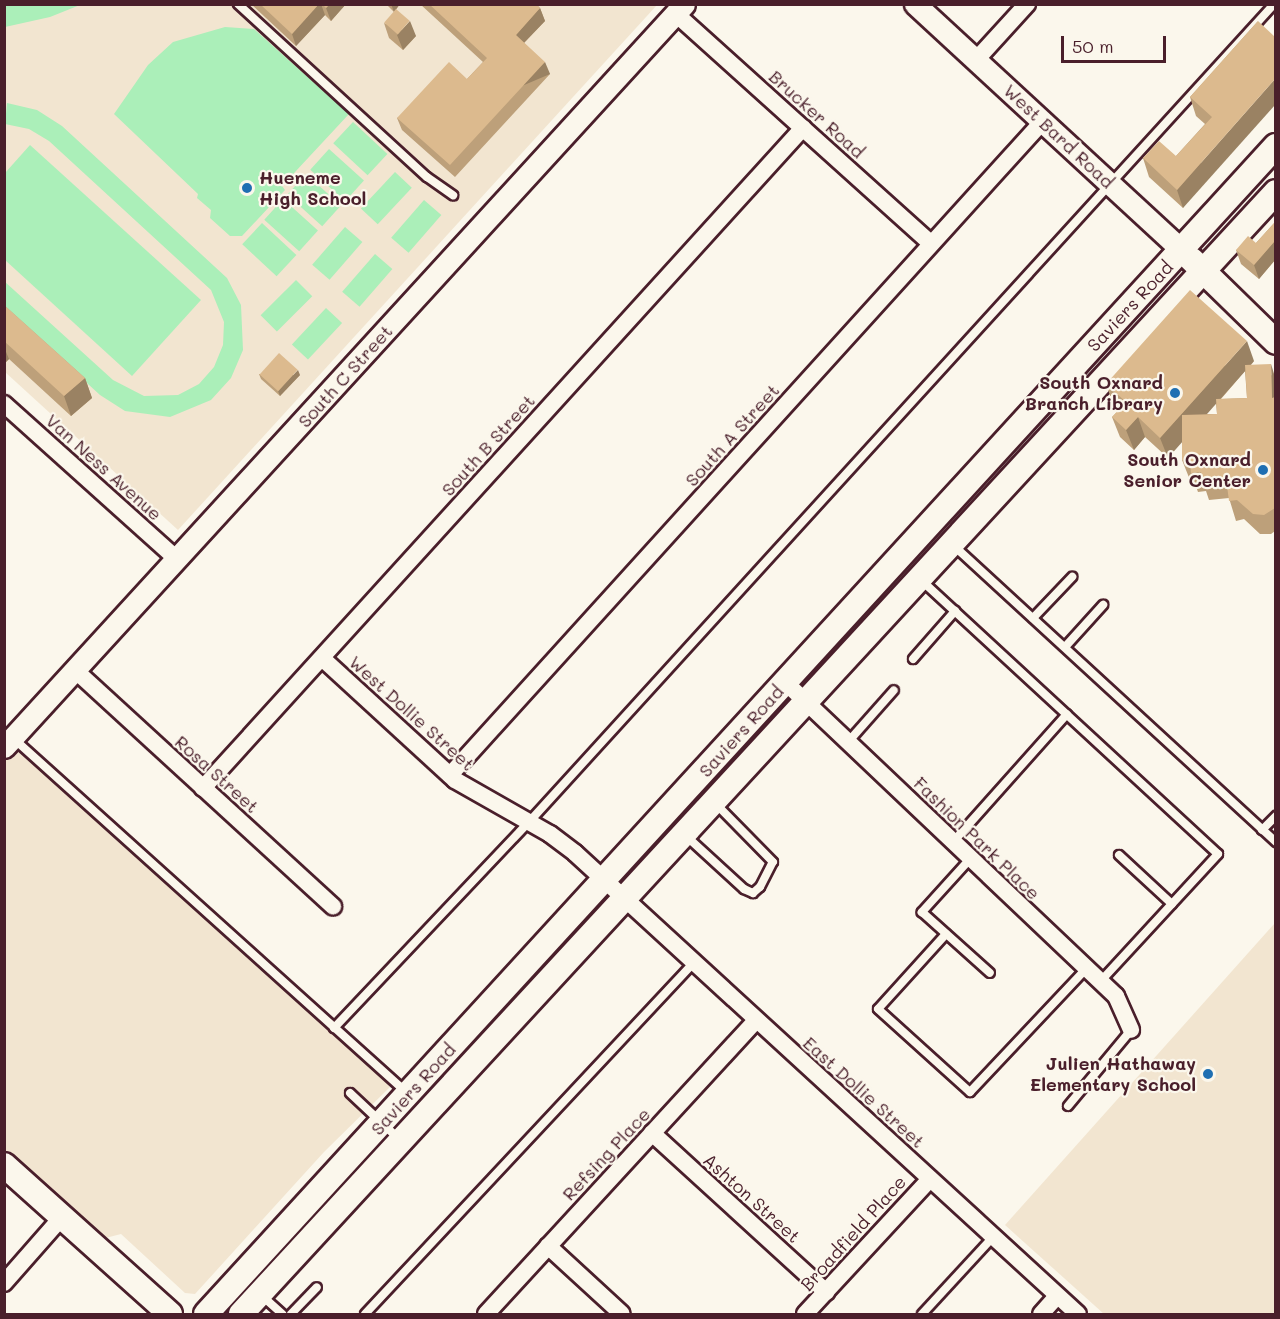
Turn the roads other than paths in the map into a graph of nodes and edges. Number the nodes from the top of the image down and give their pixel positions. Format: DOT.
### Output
graph roads {
  1 [pos="238,4"];
  2 [pos="915,4"];
  3 [pos="1027,4"];
  4 [pos="1274,4"];
  5 [pos="680,9"];
  6 [pos="976,60"];
  7 [pos="1043,121"];
  8 [pos="803,128"];
  9 [pos="1275,146"];
  10 [pos="1109,183"];
  11 [pos="1275,192"];
  12 [pos="453,195"];
  13 [pos="931,244"];
  14 [pos="1182,250"];
  15 [pos="1201,270"];
  16 [pos="1275,342"];
  17 [pos="4,404"];
  18 [pos="953,545"];
  19 [pos="177,559"];
  20 [pos="1072,577"];
  21 [pos="921,580"];
  22 [pos="1103,605"];
  23 [pos="955,611"];
  24 [pos="1033,618"];
  25 [pos="1065,647"];
  26 [pos="322,658"];
  27 [pos="913,659"];
  28 [pos="75,670"];
  29 [pos="785,682"];
  30 [pos="894,690"];
  31 [pos="805,700"];
  32 [pos="1066,714"];
  33 [pos="9,742"];
  34 [pos="848,742"];
  35 [pos="450,775"];
  36 [pos="203,788"];
  37 [pos="714,802"];
  38 [pos="1275,816"];
  39 [pos="529,822"];
  40 [pos="1262,830"];
  41 [pos="684,834"];
  42 [pos="953,842"];
  43 [pos="1275,842"];
  44 [pos="1119,855"];
  45 [pos="970,859"];
  46 [pos="604,880"];
  47 [pos="624,898"];
  48 [pos="1173,904"];
  49 [pos="333,906"];
  50 [pos="946,934"];
  51 [pos="694,963"];
  52 [pos="1087,968"];
  53 [pos="990,973"];
  54 [pos="1101,981"];
  55 [pos="756,1020"];
  56 [pos="334,1028"];
  57 [pos="1131,1030"];
  58 [pos="350,1093"];
  59 [pos="408,1095"];
  60 [pos="1068,1106"];
  61 [pos="382,1123"];
  62 [pos="652,1133"];
  63 [pos="401,1141"];
  64 [pos="4,1165"];
  65 [pos="930,1179"];
  66 [pos="62,1217"];
  67 [pos="993,1237"];
  68 [pos="548,1246"];
  69 [pos="4,1283"];
  70 [pos="316,1287"];
  71 [pos="826,1292"];
  72 [pos="260,1294"];
  73 [pos="1058,1296"];
  74 [pos="170,1314"];
  75 [pos="206,1314"];
  76 [pos="241,1314"];
  77 [pos="282,1314"];
  78 [pos="291,1314"];
  79 [pos="365,1314"];
  80 [pos="486,1314"];
  81 [pos="622,1314"];
  82 [pos="805,1314"];
  83 [pos="922,1314"];
  84 [pos="1041,1314"];
  85 [pos="1078,1314"];
  1 -- 12 [label="lane"];
  2 -- 6 [label="street, West Bard Road"];
  3 -- 6 [label="street"];
  4 -- 10 [label="lane"];
  5 -- 8 [label="street, Brucker Road"];
  5 -- 19 [label="street, South C Street"];
  6 -- 7 [label="street, West Bard Road"];
  7 -- 10 [label="street, West Bard Road"];
  7 -- 13 [label="street, South A Street"];
  8 -- 13 [label="street, Brucker Road"];
  8 -- 26 [label="street, South B Street"];
  9 -- 14 [label="main road, Saviers Road"];
  10 -- 14 [label="street, West Bard Road"];
  10 -- 39 [label="lane"];
  11 -- 15 [label="main road, Saviers Road"];
  13 -- 35 [label="street, South A Street"];
  14 -- 15 [label="main road, West Bard Road"];
  14 -- 29 [label="main road, Saviers Road"];
  15 -- 16 [label="main road, West Bard Road"];
  15 -- 18 [label="main road, Saviers Road"];
  17 -- 19 [label="street, Van Ness Avenue"];
  18 -- 21 [label="main road, Saviers Road"];
  18 -- 24 [label="lane"];
  19 -- 28 [label="street, South C Street"];
  20 -- 24 [label="lane"];
  21 -- 23 [label="lane"];
  21 -- 31 [label="main road, Saviers Road"];
  22 -- 25 [label="lane"];
  23 -- 27 [label="lane"];
  23 -- 32 [label="lane"];
  24 -- 25 [label="lane"];
  25 -- 40 [label="lane"];
  26 -- 35 [label="street, West Dollie Street"];
  26 -- 36 [label="street, South B Street"];
  28 -- 33 [label="street, South C Street"];
  28 -- 36 [label="street, Rosa Street"];
  29 -- 31 [label="street, Fashion Park Place"];
  29 -- 46 [label="main road, Saviers Road"];
  30 -- 34 [label="lane"];
  31 -- 34 [label="street, Fashion Park Place"];
  31 -- 37 [label="main road, Saviers Road"];
  32 -- 42 [label="lane"];
  32 -- 48 [label="lane"];
  33 -- 56 [label="lane"];
  34 -- 42 [label="street, Fashion Park Place"];
  35 -- 39 [label="street, West Dollie Street"];
  36 -- 49 [label="street, Rosa Street"];
  37 -- 41 [label="main road, Saviers Road"];
  37 -- 41 [label="lane"];
  38 -- 40 [label="lane"];
  39 -- 46 [label="street, West Dollie Street"];
  39 -- 56 [label="lane"];
  40 -- 43 [label="lane"];
  41 -- 47 [label="main road, Saviers Road"];
  42 -- 45 [label="street, Fashion Park Place"];
  44 -- 48 [label="lane"];
  45 -- 50 [label="lane"];
  45 -- 52 [label="street, Fashion Park Place"];
  46 -- 47 [label="street, West Dollie Street"];
  46 -- 59 [label="main road, Saviers Road"];
  47 -- 51 [label="street, East Dollie Street"];
  47 -- 63 [label="main road, Saviers Road"];
  48 -- 54 [label="lane"];
  50 -- 52 [label="lane"];
  50 -- 53 [label="lane"];
  51 -- 55 [label="street, East Dollie Street"];
  51 -- 79 [label="lane"];
  52 -- 54 [label="street, Fashion Park Place"];
  54 -- 57 [label="street, Fashion Park Place"];
  55 -- 62 [label="street, Refsing Place"];
  55 -- 65 [label="street, East Dollie Street"];
  56 -- 59 [label="lane"];
  57 -- 60 [label="lane"];
  58 -- 61 [label="lane"];
  59 -- 61 [label="main road, Saviers Road"];
  61 -- 63 [label="lane"];
  61 -- 75 [label="main road, Saviers Road"];
  62 -- 68 [label="street, Refsing Place"];
  62 -- 71 [label="street, Ashton Street"];
  63 -- 72 [label="main road, Saviers Road"];
  64 -- 66 [label="main road"];
  65 -- 67 [label="street, East Dollie Street"];
  65 -- 71 [label="street, Broadfield Place"];
  66 -- 69 [label="street"];
  66 -- 74 [label="main road"];
  67 -- 73 [label="street, East Dollie Street"];
  67 -- 83 [label="lane"];
  68 -- 80 [label="street, Refsing Place"];
  68 -- 81 [label="street"];
  70 -- 78 [label="lane"];
  71 -- 82 [label="street, Broadfield Place"];
  72 -- 76 [label="main road, Saviers Road"];
  72 -- 77 [label="lane"];
  73 -- 84 [label="street"];
  73 -- 85 [label="street, East Dollie Street"];
}
